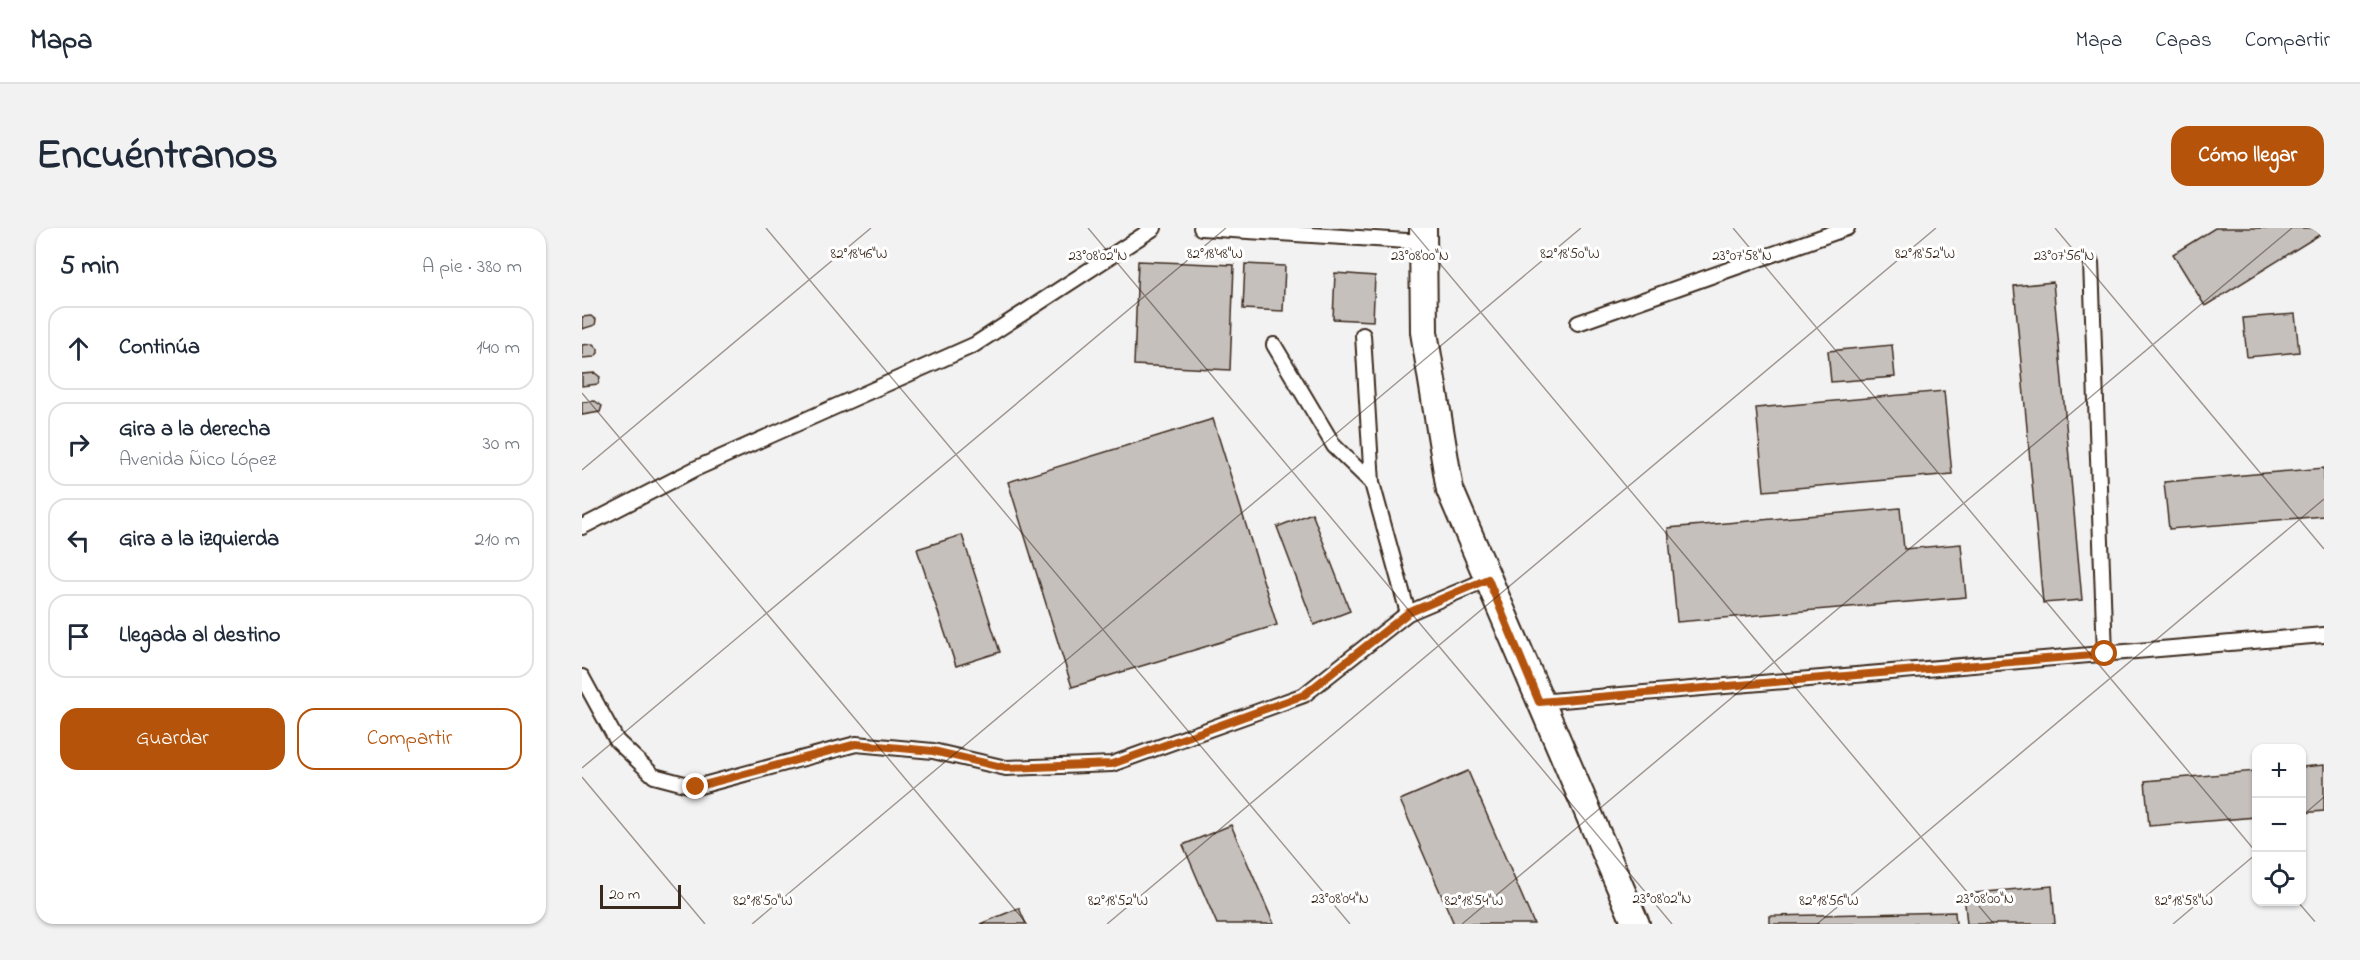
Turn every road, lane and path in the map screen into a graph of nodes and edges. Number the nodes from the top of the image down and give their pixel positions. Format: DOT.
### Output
graph roads {
  1 [pos="1154,228"];
  2 [pos="1201,228"];
  3 [pos="1847,228"];
  4 [pos="1423,235"];
  5 [pos="2091,262"];
  6 [pos="1578,323"];
  7 [pos="1363,335"];
  8 [pos="1274,345"];
  9 [pos="1372,483"];
  10 [pos="582,527"];
  11 [pos="1488,579"];
  12 [pos="1408,613"];
  13 [pos="2324,635"];
  14 [pos="2105,654"];
  15 [pos="582,677"];
  16 [pos="1539,702"];
  17 [pos="1636,924"];
  1 -- 10 [label="lane"];
  2 -- 4 [label="lane"];
  3 -- 6 [label="lane"];
  4 -- 11 [label="street"];
  5 -- 14 [label="lane"];
  7 -- 9 [label="lane"];
  8 -- 9 [label="lane"];
  9 -- 12 [label="lane"];
  11 -- 12 [label="lane"];
  11 -- 16 [label="street"];
  12 -- 15 [label="lane"];
  13 -- 14 [label="lane"];
  14 -- 16 [label="lane"];
  16 -- 17 [label="street"];
}
